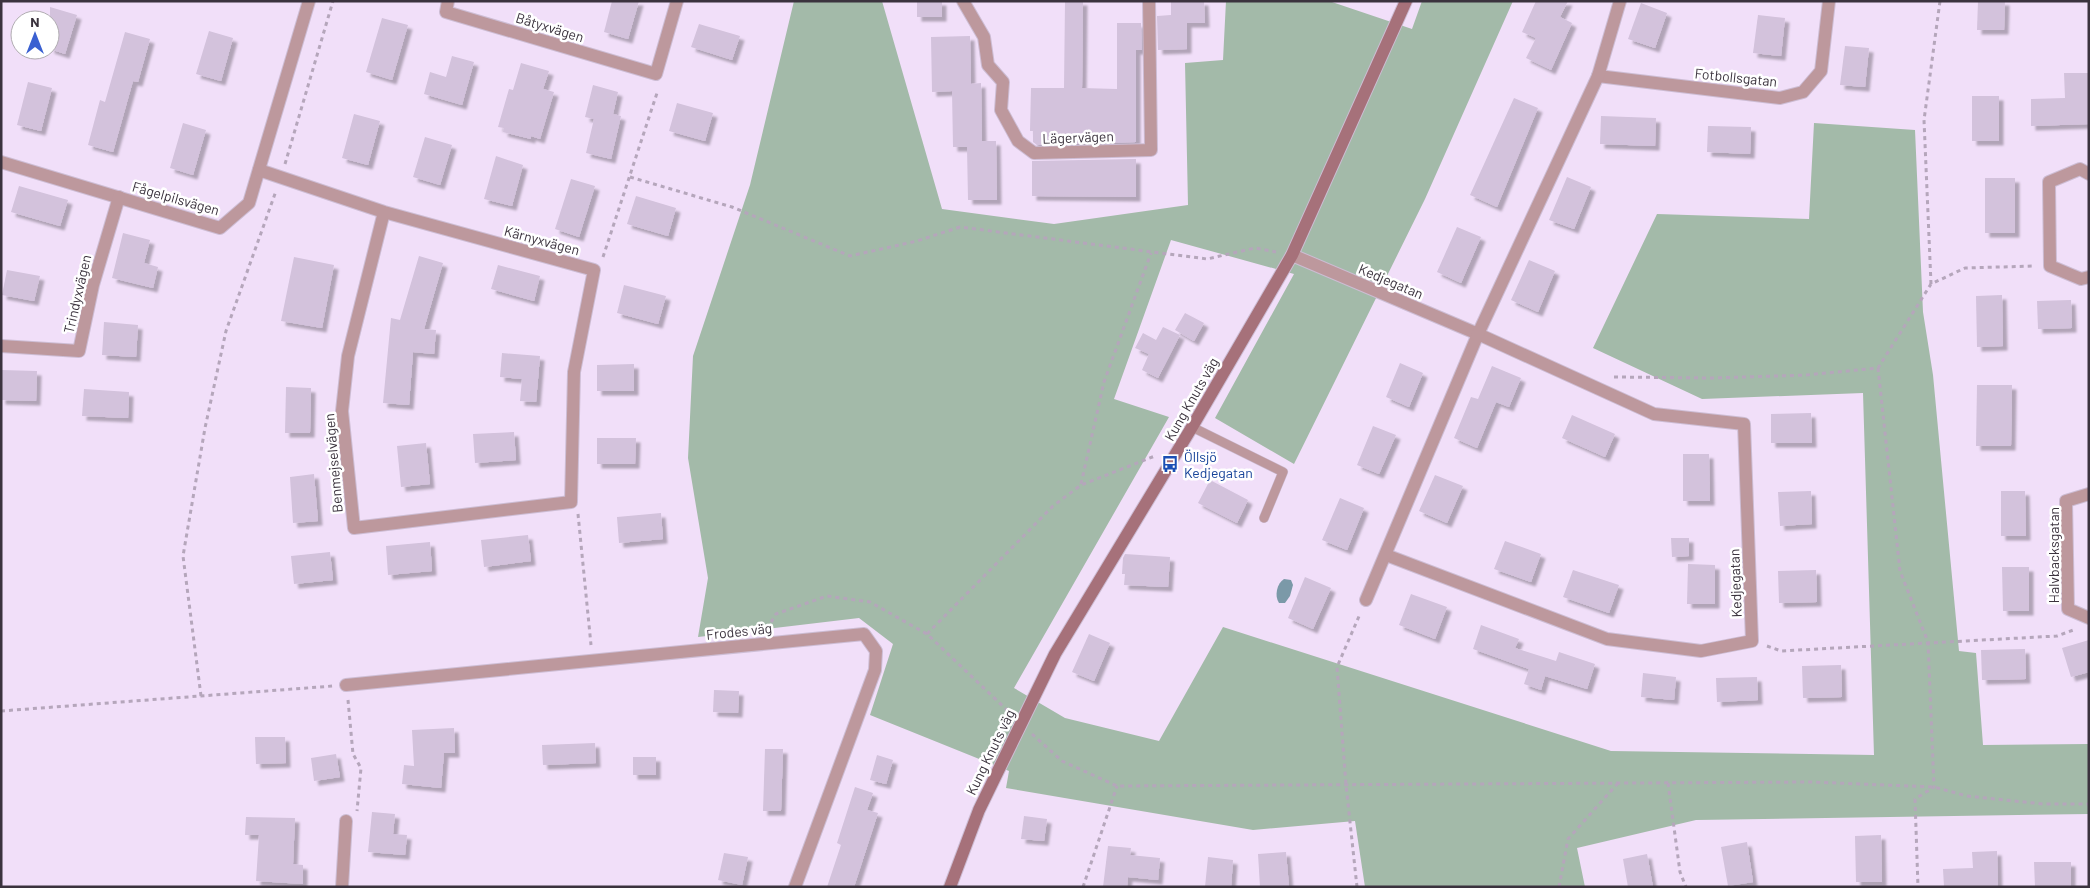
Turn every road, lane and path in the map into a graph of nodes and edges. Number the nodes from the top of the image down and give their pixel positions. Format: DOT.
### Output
graph roads {
  1 [pos="309,1"];
  2 [pos="333,1"];
  3 [pos="448,1"];
  4 [pos="677,1"];
  5 [pos="963,1"];
  6 [pos="1149,1"];
  7 [pos="1406,1"];
  8 [pos="1620,1"];
  9 [pos="1829,1"];
  10 [pos="1940,1"];
  11 [pos="656,74"];
  12 [pos="1598,76"];
  13 [pos="1,162"];
  14 [pos="258,170"];
  15 [pos="2089,174"];
  16 [pos="630,177"];
  17 [pos="281,178"];
  18 [pos="119,197"];
  19 [pos="384,212"];
  20 [pos="1151,253"];
  21 [pos="1292,255"];
  22 [pos="2050,266"];
  23 [pos="594,270"];
  24 [pos="2089,276"];
  25 [pos="1931,284"];
  26 [pos="1478,334"];
  27 [pos="1,346"];
  28 [pos="1878,368"];
  29 [pos="1611,377"];
  30 [pos="1192,427"];
  31 [pos="1181,446"];
  32 [pos="1080,485"];
  33 [pos="2089,494"];
  34 [pos="572,502"];
  35 [pos="1264,518"];
  36 [pos="1386,555"];
  37 [pos="1366,600"];
  38 [pos="2085,622"];
  39 [pos="927,634"];
  40 [pos="1752,641"];
  41 [pos="1928,642"];
  42 [pos="757,644"];
  43 [pos="593,660"];
  44 [pos="346,685"];
  45 [pos="201,696"];
  46 [pos="1,711"];
  47 [pos="1020,723"];
  48 [pos="1668,782"];
  49 [pos="1619,783"];
  50 [pos="1346,785"];
  51 [pos="1117,786"];
  52 [pos="1934,787"];
  53 [pos="2089,804"];
  54 [pos="346,821"];
  55 [pos="342,887"];
  56 [pos="795,887"];
  57 [pos="950,887"];
  58 [pos="1083,887"];
  59 [pos="1357,887"];
  60 [pos="1559,887"];
  61 [pos="1686,887"];
  62 [pos="1918,887"];
  1 -- 14 [label="street, Fågelpilsvägen"];
  2 -- 17 [label="path"];
  3 -- 11 [label="street, Båtyxvägen"];
  4 -- 11 [label="street"];
  5 -- 6 [label="street, Lägervägen"];
  7 -- 21 [label="street, Kung Knuts väg"];
  8 -- 12 [label="street"];
  9 -- 12 [label="street, Fotbollsgatan"];
  10 -- 25 [label="path"];
  11 -- 16 [label="path"];
  12 -- 26 [label="street"];
  13 -- 18 [label="street, Fågelpilsvägen"];
  14 -- 17 [label="street, Kärnyxvägen"];
  14 -- 18 [label="street, Fågelpilsvägen"];
  15 -- 22 [label="street"];
  16 -- 20 [label="path"];
  16 -- 23 [label="path"];
  17 -- 19 [label="street, Kärnyxvägen"];
  17 -- 45 [label="path"];
  18 -- 27 [label="street, Trindyxvägen"];
  19 -- 23 [label="street, Kärnyxvägen"];
  19 -- 34 [label="street, Benmejselvägen"];
  20 -- 21 [label="path"];
  20 -- 32 [label="path"];
  21 -- 26 [label="street, Kedjegatan"];
  21 -- 30 [label="street, Kung Knuts väg"];
  22 -- 24 [label="street"];
  22 -- 25 [label="path"];
  23 -- 34 [label="street, Kärnyxvägen"];
  25 -- 28 [label="path"];
  26 -- 36 [label="street"];
  26 -- 40 [label="street, Kedjegatan"];
  28 -- 29 [label="path"];
  28 -- 41 [label="path"];
  30 -- 31 [label="street, Kung Knuts väg"];
  30 -- 35 [label="lane"];
  31 -- 32 [label="path"];
  31 -- 47 [label="street, Kung Knuts väg"];
  32 -- 39 [label="path"];
  33 -- 38 [label="street, Halvbacksgatan"];
  34 -- 43 [label="path"];
  36 -- 37 [label="street"];
  36 -- 40 [label="street"];
  37 -- 50 [label="path"];
  38 -- 41 [label="path"];
  39 -- 42 [label="path"];
  39 -- 47 [label="path"];
  40 -- 41 [label="path"];
  41 -- 52 [label="path"];
  42 -- 43 [label="street, Frodes väg"];
  42 -- 56 [label="street, Frodes väg"];
  43 -- 44 [label="street, Frodes väg"];
  44 -- 45 [label="path"];
  44 -- 54 [label="path"];
  45 -- 46 [label="path"];
  47 -- 51 [label="path"];
  47 -- 57 [label="street, Kung Knuts väg"];
  48 -- 49 [label="path"];
  48 -- 52 [label="path"];
  48 -- 61 [label="path"];
  49 -- 50 [label="path"];
  49 -- 60 [label="path"];
  50 -- 51 [label="path"];
  50 -- 59 [label="path"];
  51 -- 58 [label="path"];
  52 -- 53 [label="path"];
  52 -- 62 [label="path"];
  54 -- 55 [label="street"];
}
